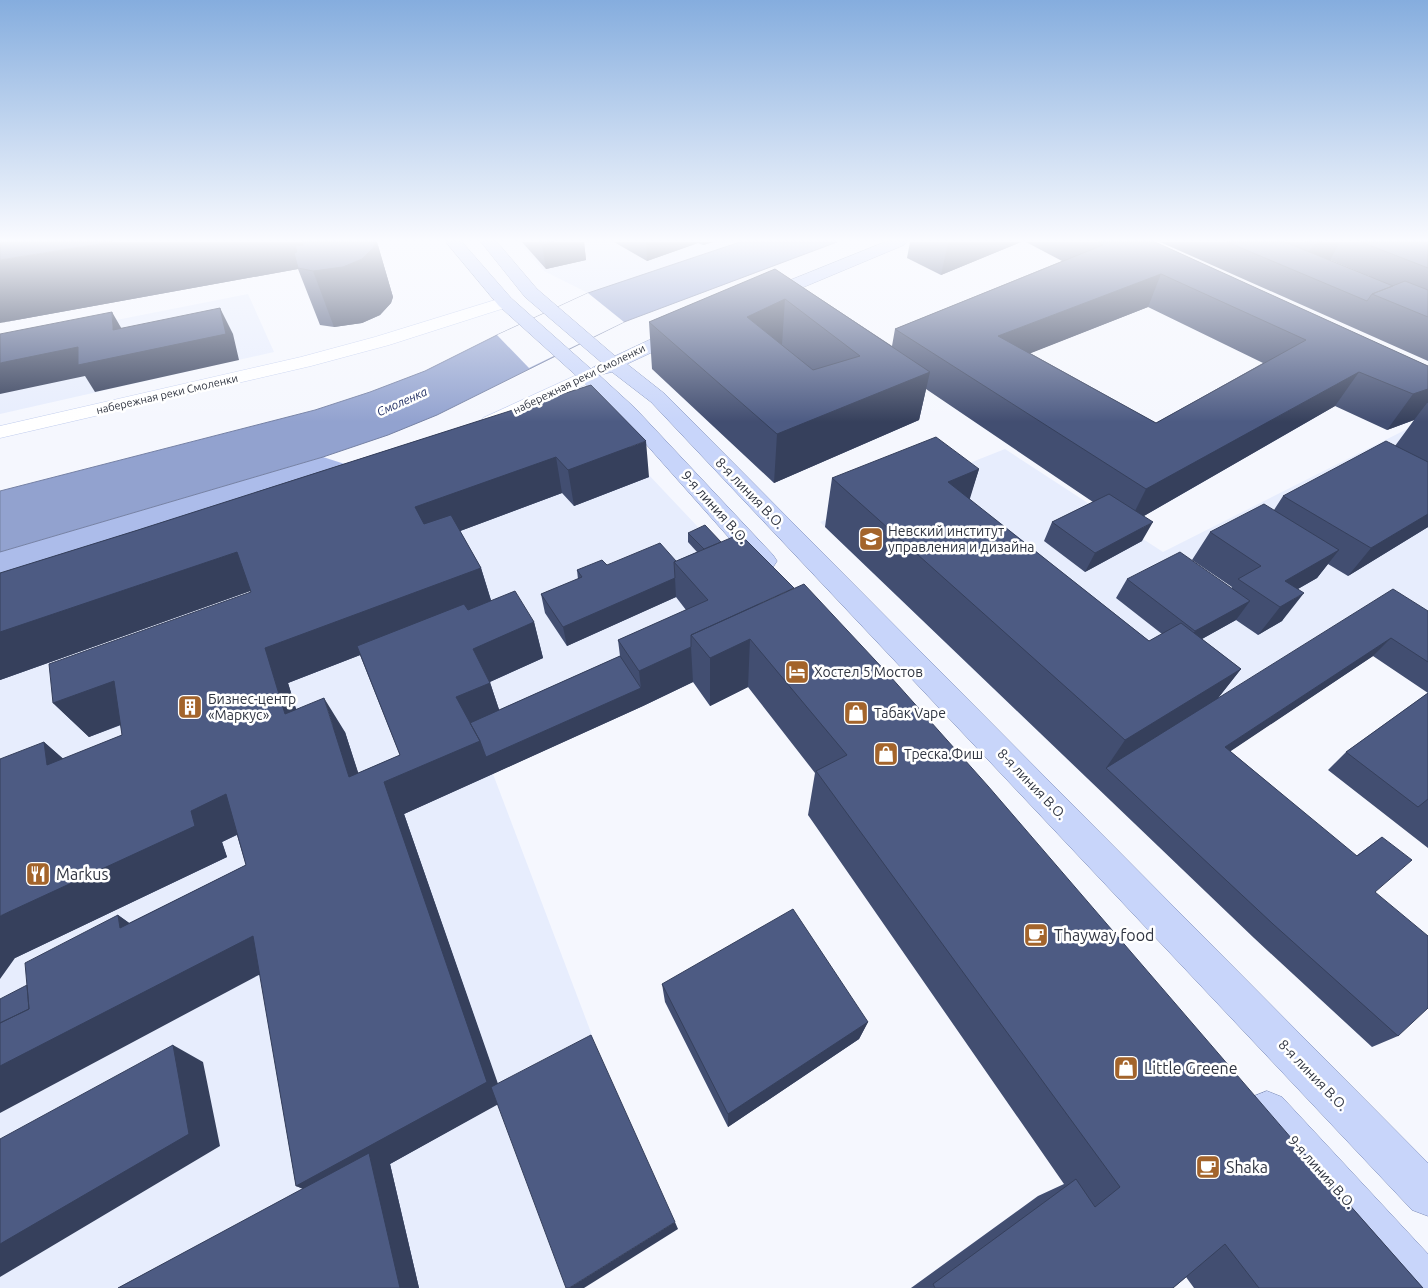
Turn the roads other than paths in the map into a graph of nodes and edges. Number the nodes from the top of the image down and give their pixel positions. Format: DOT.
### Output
graph roads {
  1 [pos="505,302"];
  2 [pos="542,302"];
  3 [pos="753,302"];
  4 [pos="748,304"];
  5 [pos="703,322"];
  6 [pos="601,370"];
  7 [pos="467,431"];
  8 [pos="0,432"];
  9 [pos="782,581"];
  10 [pos="1245,1088"];
  11 [pos="1428,1194"];
  12 [pos="1428,1288"];
  1 -- 6 [label="main road, 9-я линия В.О."];
  1 -- 8 [label="street, набережная реки Смоленки"];
  2 -- 6 [label="main road, 8-я линия В.О."];
  3 -- 4 [label="main road"];
  5 -- 6 [label="main road, набережная реки Смоленки"];
  6 -- 7 [label="street, набережная реки Смоленки"];
  6 -- 9 [label="main road, 9-я линия В.О."];
  6 -- 11 [label="main road, 8-я линия В.О."];
  10 -- 12 [label="main road, 9-я линия В.О."];
}
